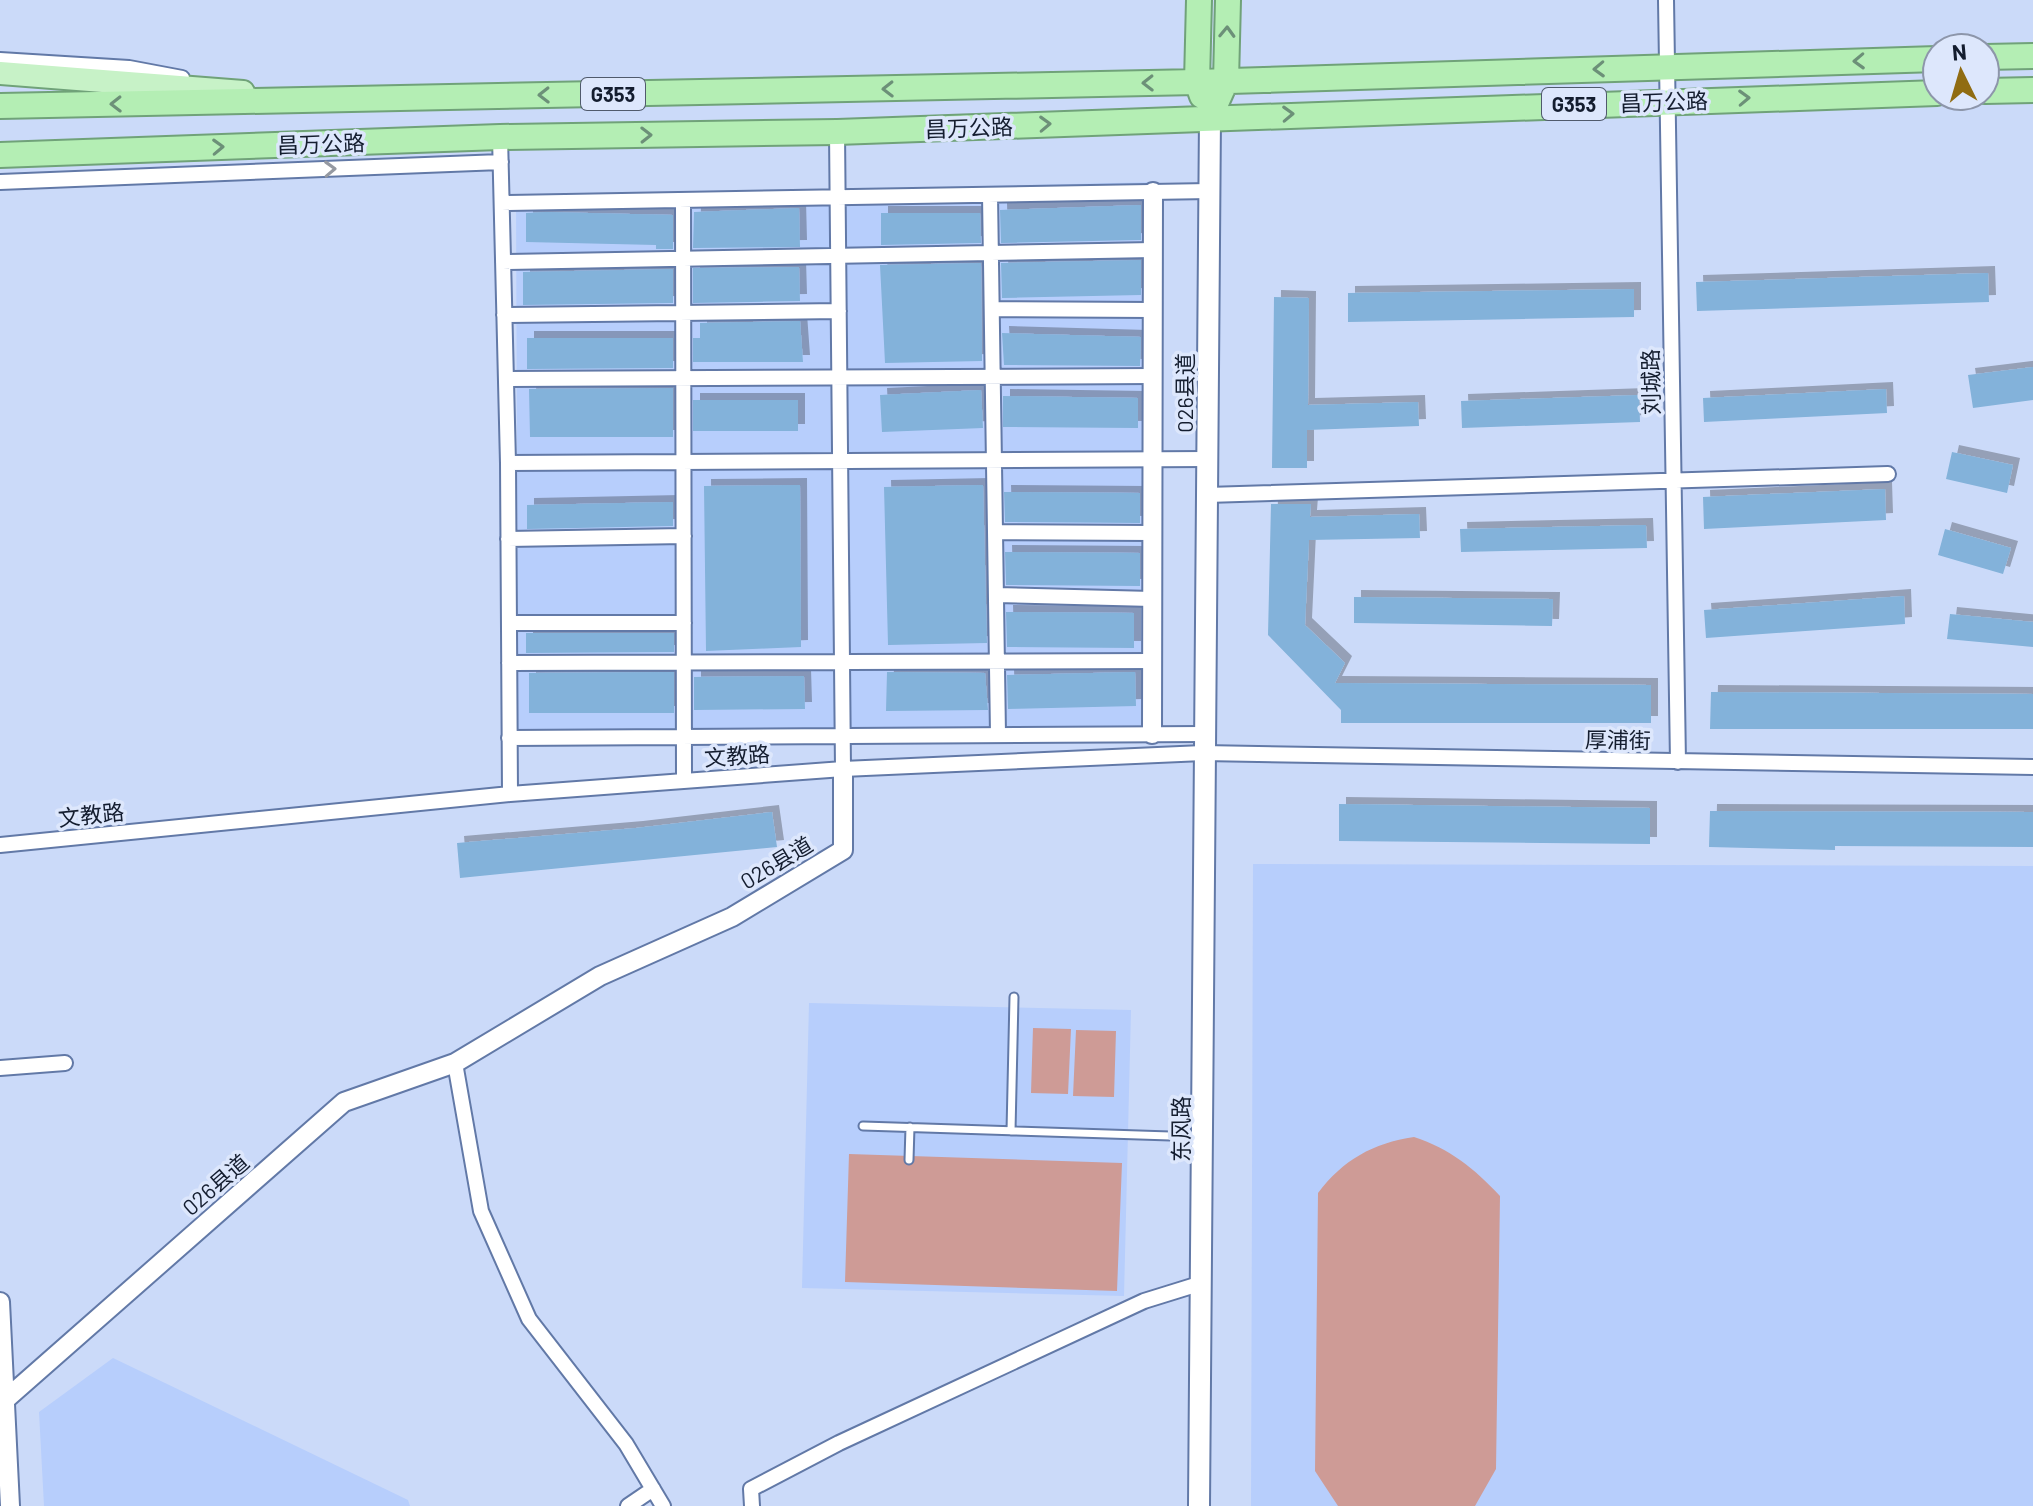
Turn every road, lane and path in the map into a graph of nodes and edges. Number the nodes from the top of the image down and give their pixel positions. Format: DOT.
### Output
graph roads {
  1 [pos="1199,0"];
  2 [pos="1228,0"];
  3 [pos="1666,0"];
  4 [pos="2033,56"];
  5 [pos="2001,57"];
  6 [pos="1921,59"];
  7 [pos="0,60"];
  8 [pos="1667,66"];
  9 [pos="0,73"];
  10 [pos="1226,81"];
  11 [pos="1197,82"];
  12 [pos="2033,90"];
  13 [pos="2001,91"];
  14 [pos="257,93"];
  15 [pos="1921,93"];
  16 [pos="344,99"];
  17 [pos="1668,101"];
  18 [pos="0,106"];
  19 [pos="1210,117"];
  20 [pos="837,132"];
  21 [pos="500,137"];
  22 [pos="89,152"];
  23 [pos="0,155"];
  24 [pos="0,162"];
  25 [pos="501,162"];
  26 [pos="0,182"];
  27 [pos="1210,191"];
  28 [pos="1153,192"];
  29 [pos="990,195"];
  30 [pos="838,197"];
  31 [pos="683,200"];
  32 [pos="502,203"];
  33 [pos="1153,250"];
  34 [pos="991,253"];
  35 [pos="839,256"];
  36 [pos="684,259"];
  37 [pos="503,262"];
  38 [pos="992,309"];
  39 [pos="1152,310"];
  40 [pos="839,311"];
  41 [pos="684,313"];
  42 [pos="504,315"];
  43 [pos="1153,376"];
  44 [pos="993,377"];
  45 [pos="684,378"];
  46 [pos="840,378"];
  47 [pos="506,379"];
  48 [pos="1152,459"];
  49 [pos="1208,459"];
  50 [pos="841,460"];
  51 [pos="994,460"];
  52 [pos="684,462"];
  53 [pos="508,463"];
  54 [pos="1888,474"];
  55 [pos="1673,481"];
  56 [pos="1207,495"];
  57 [pos="995,532"];
  58 [pos="1152,533"];
  59 [pos="684,536"];
  60 [pos="508,539"];
  61 [pos="996,595"];
  62 [pos="1152,599"];
  63 [pos="509,623"];
  64 [pos="684,623"];
  65 [pos="842,661"];
  66 [pos="996,661"];
  67 [pos="1152,661"];
  68 [pos="684,662"];
  69 [pos="509,663"];
  70 [pos="998,734"];
  71 [pos="1152,734"];
  72 [pos="842,735"];
  73 [pos="684,736"];
  74 [pos="509,738"];
  75 [pos="1203,744"];
  76 [pos="1678,762"];
  77 [pos="2033,767"];
  78 [pos="843,769"];
  79 [pos="684,781"];
  80 [pos="510,794"];
  81 [pos="0,845"];
  82 [pos="1014,997"];
  83 [pos="65,1063"];
  84 [pos="455,1063"];
  85 [pos="0,1068"];
  86 [pos="863,1126"];
  87 [pos="910,1127"];
  88 [pos="1011,1131"];
  89 [pos="1204,1137"];
  90 [pos="909,1160"];
  91 [pos="1202,1283"];
  92 [pos="0,1302"];
  93 [pos="5,1400"];
  94 [pos="653,1489"];
  95 [pos="10,1506"];
  96 [pos="628,1506"];
  97 [pos="663,1506"];
  98 [pos="752,1506"];
  99 [pos="1199,1506"];
  1 -- 11 [label="highway"];
  10 -- 2 [label="highway, one-way"];
  3 -- 8 [label="street, 刘城路"];
  4 -- 5 [label="highway"];
  6 -- 8 [label="highway, 昌万公路 / G353, one-way"];
  7 -- 14 [label="street"];
  8 -- 10 [label="highway, 昌万公路 / G353, one-way"];
  8 -- 17 [label="street, 刘城路"];
  9 -- 14 [label="main road"];
  10 -- 11 [label="highway, 昌万公路 / G353"];
  10 -- 19 [label="highway"];
  11 -- 16 [label="highway, 昌万公路 / G353, one-way"];
  11 -- 19 [label="highway"];
  12 -- 13 [label="highway"];
  14 -- 16 [label="main road"];
  17 -- 15 [label="highway, 昌万公路 / G353, one-way"];
  16 -- 18 [label="highway, 昌万公路 / G353, one-way"];
  19 -- 17 [label="highway, 昌万公路 / G353, one-way"];
  17 -- 55 [label="street, 刘城路"];
  20 -- 19 [label="highway, 昌万公路 / G353, one-way"];
  19 -- 27 [label="main road, 026县道"];
  21 -- 20 [label="highway, 昌万公路 / G353, one-way"];
  20 -- 30 [label="street"];
  22 -- 21 [label="highway, 昌万公路 / G353, one-way"];
  21 -- 25 [label="street"];
  22 -- 23 [label="highway, 昌万公路 / G353"];
  22 -- 24 [label="main road"];
  26 -- 25 [label="street, one-way"];
  25 -- 32 [label="street"];
  27 -- 28 [label="street"];
  27 -- 49 [label="main road, 026县道"];
  28 -- 29 [label="street"];
  28 -- 33 [label="street"];
  29 -- 30 [label="street"];
  29 -- 34 [label="street"];
  30 -- 31 [label="street"];
  30 -- 35 [label="street"];
  31 -- 32 [label="street"];
  31 -- 36 [label="street"];
  32 -- 37 [label="street"];
  33 -- 34 [label="street"];
  33 -- 39 [label="street"];
  34 -- 35 [label="street"];
  34 -- 38 [label="street"];
  35 -- 36 [label="street"];
  35 -- 40 [label="street"];
  36 -- 37 [label="street"];
  36 -- 41 [label="street"];
  37 -- 42 [label="street"];
  38 -- 39 [label="street"];
  38 -- 44 [label="street"];
  39 -- 43 [label="street"];
  40 -- 41 [label="street"];
  40 -- 46 [label="street"];
  41 -- 42 [label="street"];
  41 -- 45 [label="street"];
  42 -- 47 [label="street"];
  43 -- 44 [label="street"];
  43 -- 48 [label="street"];
  44 -- 46 [label="street"];
  44 -- 51 [label="street"];
  45 -- 46 [label="street"];
  45 -- 47 [label="street"];
  45 -- 52 [label="street"];
  46 -- 50 [label="street"];
  47 -- 53 [label="street"];
  48 -- 49 [label="street"];
  48 -- 51 [label="street"];
  48 -- 58 [label="street"];
  49 -- 56 [label="main road, 026县道"];
  50 -- 51 [label="street"];
  50 -- 52 [label="street"];
  50 -- 65 [label="street"];
  51 -- 57 [label="street"];
  52 -- 53 [label="street"];
  52 -- 59 [label="street"];
  53 -- 60 [label="street"];
  54 -- 55 [label="street"];
  55 -- 56 [label="street"];
  55 -- 76 [label="street, 刘城路"];
  56 -- 75 [label="main road, 026县道"];
  57 -- 58 [label="street"];
  57 -- 61 [label="street"];
  58 -- 62 [label="street"];
  59 -- 60 [label="street"];
  59 -- 64 [label="street"];
  60 -- 63 [label="street"];
  61 -- 62 [label="street"];
  61 -- 66 [label="street"];
  62 -- 67 [label="street"];
  63 -- 64 [label="street"];
  63 -- 69 [label="street"];
  64 -- 68 [label="street"];
  65 -- 66 [label="street"];
  65 -- 68 [label="street"];
  65 -- 72 [label="street"];
  66 -- 67 [label="street"];
  66 -- 70 [label="street"];
  67 -- 71 [label="street"];
  68 -- 69 [label="street"];
  68 -- 73 [label="street"];
  69 -- 74 [label="street"];
  70 -- 71 [label="street"];
  70 -- 72 [label="street"];
  71 -- 75 [label="street"];
  72 -- 73 [label="street"];
  72 -- 78 [label="street"];
  73 -- 74 [label="street"];
  73 -- 79 [label="street"];
  74 -- 80 [label="street"];
  75 -- 76 [label="street, 厚浦街"];
  75 -- 78 [label="street"];
  75 -- 89 [label="main road, 东风路"];
  76 -- 77 [label="street, 厚浦街"];
  78 -- 79 [label="street, 文教路"];
  78 -- 84 [label="street, 026县道"];
  79 -- 80 [label="street, 文教路"];
  80 -- 81 [label="street, 文教路"];
  82 -- 88 [label="lane"];
  83 -- 85 [label="street"];
  84 -- 93 [label="street, 026县道"];
  84 -- 94 [label="street"];
  86 -- 87 [label="lane"];
  87 -- 88 [label="lane"];
  87 -- 90 [label="lane"];
  88 -- 89 [label="lane"];
  89 -- 91 [label="main road, 东风路"];
  91 -- 98 [label="street"];
  91 -- 99 [label="main road, 东风路"];
  92 -- 93 [label="street"];
  93 -- 95 [label="street"];
  94 -- 96 [label="street"];
  94 -- 97 [label="street"];
}
